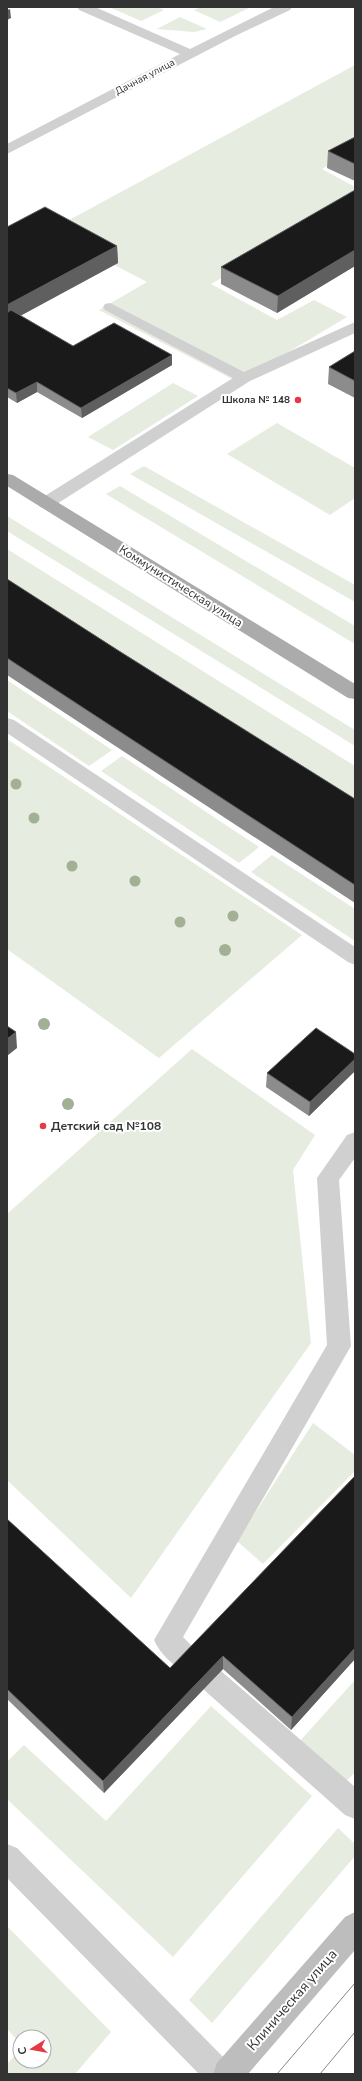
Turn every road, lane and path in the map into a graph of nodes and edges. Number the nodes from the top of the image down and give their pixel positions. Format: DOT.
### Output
graph roads {
  1 [pos="84,7"];
  2 [pos="285,7"];
  3 [pos="191,54"];
  4 [pos="7,150"];
  5 [pos="110,307"];
  6 [pos="355,326"];
  7 [pos="244,378"];
  8 [pos="7,479"];
  9 [pos="46,503"];
  10 [pos="355,693"];
  11 [pos="7,724"];
  12 [pos="355,957"];
  13 [pos="355,1141"];
  14 [pos="189,1661"];
  15 [pos="212,1680"];
  16 [pos="355,1805"];
  17 [pos="7,1858"];
  18 [pos="355,1927"];
  19 [pos="220,2074"];
  20 [pos="228,2074"];
  1 -- 3 [label="street"];
  2 -- 3 [label="street, Дачная улица"];
  3 -- 4 [label="street, Дачная улица"];
  5 -- 7 [label="lane"];
  6 -- 7 [label="lane"];
  7 -- 9 [label="lane"];
  8 -- 9 [label="main road, Коммунистическая улица"];
  9 -- 10 [label="main road, Коммунистическая улица"];
  11 -- 12 [label="lane"];
  13 -- 14 [label="lane"];
  15 -- 16 [label="lane"];
  17 -- 19 [label="lane"];
  18 -- 20 [label="street, Клиническая улица"];
}
